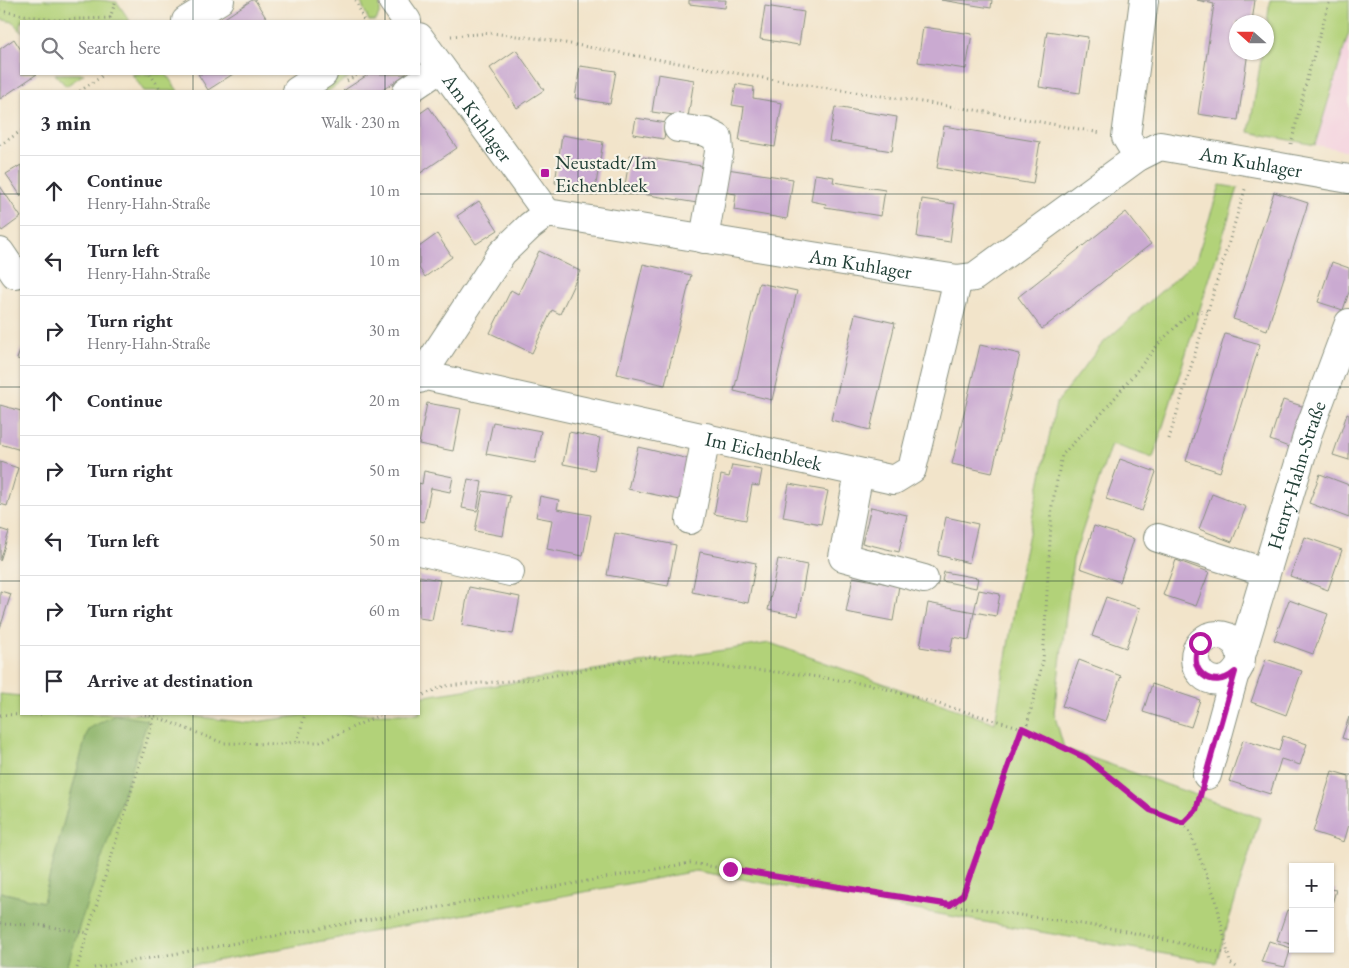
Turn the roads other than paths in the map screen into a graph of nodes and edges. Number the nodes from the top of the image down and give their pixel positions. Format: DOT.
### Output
graph roads {
  1 [pos="220,0"];
  2 [pos="1144,0"];
  3 [pos="188,20"];
  4 [pos="420,40"];
  5 [pos="441,68"];
  6 [pos="321,75"];
  7 [pos="299,90"];
  8 [pos="408,90"];
  9 [pos="678,128"];
  10 [pos="1132,147"];
  11 [pos="1349,179"];
  12 [pos="547,213"];
  13 [pos="704,239"];
  14 [pos="958,279"];
  15 [pos="1349,323"];
  16 [pos="420,377"];
  17 [pos="706,437"];
  18 [pos="859,473"];
  19 [pos="690,520"];
  20 [pos="1158,538"];
  21 [pos="420,551"];
  22 [pos="510,572"];
  23 [pos="1265,572"];
  24 [pos="924,578"];
  25 [pos="1207,775"];
  1 -- 3 [label="street"];
  2 -- 10 [label="street"];
  4 -- 5 [label="street, Am Kuhlager"];
  5 -- 8 [label="street"];
  5 -- 12 [label="street, Am Kuhlager"];
  6 -- 7 [label="street"];
  9 -- 13 [label="street"];
  10 -- 11 [label="street, Am Kuhlager"];
  10 -- 14 [label="street, Am Kuhlager"];
  12 -- 13 [label="street, Am Kuhlager"];
  12 -- 16 [label="street, Im Eichenbleek"];
  13 -- 14 [label="street, Am Kuhlager"];
  14 -- 18 [label="street, Im Eichenbleek"];
  15 -- 23 [label="street, Henry-Hahn-Straße"];
  16 -- 17 [label="street, Im Eichenbleek"];
  17 -- 18 [label="street, Im Eichenbleek"];
  17 -- 19 [label="street"];
  18 -- 24 [label="street"];
  20 -- 23 [label="street, Henry-Hahn-Straße"];
  21 -- 22 [label="street"];
  23 -- 25 [label="street, Henry-Hahn-Straße"];
}
